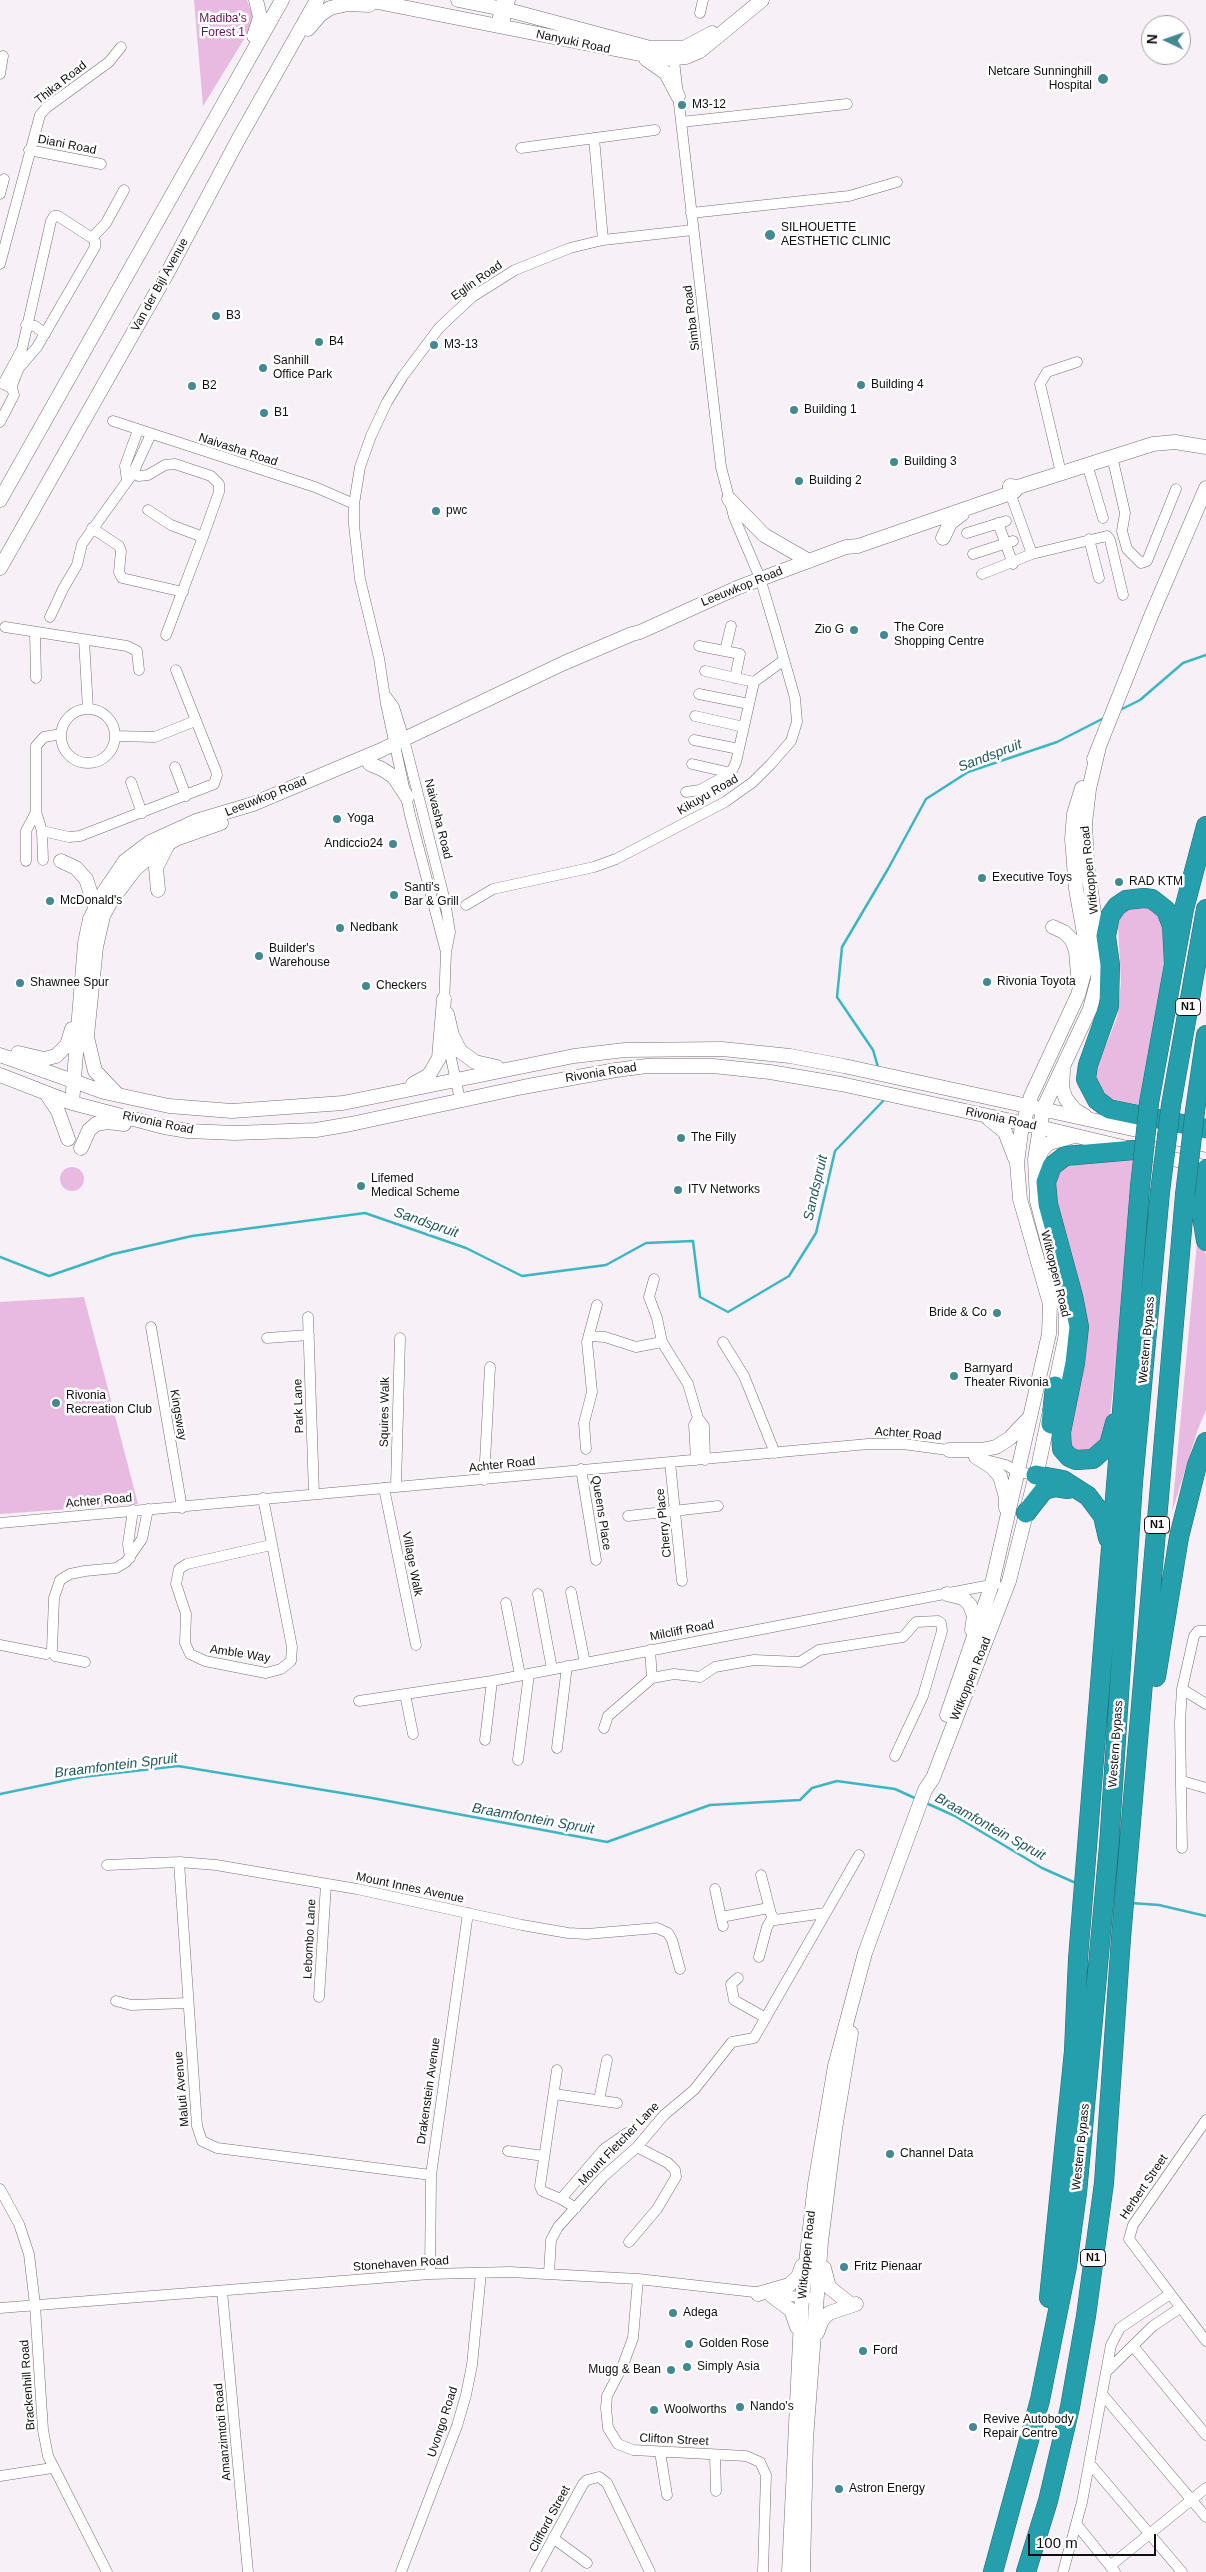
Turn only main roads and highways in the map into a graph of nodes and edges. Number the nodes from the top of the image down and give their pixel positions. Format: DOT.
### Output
graph roads {
  1 [pos="256,0"];
  2 [pos="282,0"];
  3 [pos="317,0"];
  4 [pos="458,0"];
  5 [pos="750,0"];
  6 [pos="762,0"];
  7 [pos="370,1"];
  8 [pos="505,5"];
  9 [pos="673,54"];
  10 [pos="636,55"];
  11 [pos="277,73"];
  12 [pos="678,96"];
  13 [pos="211,124"];
  14 [pos="1206,447"];
  15 [pos="1206,488"];
  16 [pos="1012,489"];
  17 [pos="728,499"];
  18 [pos="0,500"];
  19 [pos="990,500"];
  20 [pos="943,538"];
  21 [pos="846,547"];
  22 [pos="809,561"];
  23 [pos="0,568"];
  24 [pos="401,744"];
  25 [pos="1098,750"];
  26 [pos="370,764"];
  27 [pos="407,797"];
  28 [pos="1206,826"];
  29 [pos="168,843"];
  30 [pos="61,861"];
  31 [pos="158,890"];
  32 [pos="95,906"];
  33 [pos="1206,909"];
  34 [pos="1053,927"];
  35 [pos="1174,964"];
  36 [pos="1078,995"];
  37 [pos="79,1005"];
  38 [pos="1206,1035"];
  39 [pos="86,1036"];
  40 [pos="0,1049"];
  41 [pos="0,1054"];
  42 [pos="537,1062"];
  43 [pos="1063,1063"];
  44 [pos="0,1075"];
  45 [pos="78,1084"];
  46 [pos="45,1093"];
  47 [pos="119,1095"];
  48 [pos="367,1099"];
  49 [pos="77,1104"];
  50 [pos="1028,1106"];
  51 [pos="1043,1109"];
  52 [pos="983,1116"];
  53 [pos="146,1121"];
  54 [pos="1095,1121"];
  55 [pos="1023,1124"];
  56 [pos="1039,1127"];
  57 [pos="1206,1129"];
  58 [pos="1077,1136"];
  59 [pos="68,1139"];
  60 [pos="1206,1144"];
  61 [pos="81,1148"];
  62 [pos="1134,1150"];
  63 [pos="1017,1163"];
  64 [pos="1206,1168"];
  65 [pos="1035,1169"];
  66 [pos="1194,1197"];
  67 [pos="1206,1241"];
  68 [pos="1125,1383"];
  69 [pos="1055,1386"];
  70 [pos="1121,1403"];
  71 [pos="1030,1416"];
  72 [pos="1206,1442"];
  73 [pos="948,1450"];
  74 [pos="976,1458"];
  75 [pos="1024,1467"];
  76 [pos="1072,1468"];
  77 [pos="1088,1496"];
  78 [pos="1026,1514"];
  79 [pos="1004,1536"];
  80 [pos="1109,1586"];
  81 [pos="947,1594"];
  82 [pos="964,1667"];
  83 [pos="924,1793"];
  84 [pos="1133,1855"];
  85 [pos="870,1944"];
  86 [pos="821,2242"];
  87 [pos="807,2248"];
  88 [pos="758,2294"];
  89 [pos="772,2296"];
  90 [pos="798,2346"];
  91 [pos="811,2360"];
  92 [pos="1043,2379"];
  93 [pos="790,2572"];
  94 [pos="803,2572"];
  95 [pos="993,2572"];
  96 [pos="1026,2572"];
  1 -- 13 [label="main road"];
  2 -- 13 [label="main road"];
  3 -- 11 [label="main road, Van der Bijl Avenue"];
  4 -- 8 [label="main road, Nanyuki Road"];
  5 -- 9 [label="main road, Nanyuki Road"];
  6 -- 9 [label="main road, Nanyuki Road"];
  7 -- 10 [label="main road, Nanyuki Road"];
  7 -- 11 [label="main road, Nanyuki Road"];
  8 -- 9 [label="main road, Nanyuki Road"];
  9 -- 10 [label="main road, Nanyuki Road"];
  10 -- 12 [label="main road"];
  11 -- 23 [label="main road, Van der Bijl Avenue"];
  13 -- 18 [label="main road"];
  14 -- 16 [label="main road, Leeuwkop Road"];
  15 -- 25 [label="main road, Witkoppen Road"];
  16 -- 19 [label="main road, Leeuwkop Road"];
  16 -- 21 [label="main road, Leeuwkop Road"];
  17 -- 22 [label="main road"];
  19 -- 20 [label="main road"];
  19 -- 21 [label="main road, Leeuwkop Road"];
  21 -- 22 [label="main road, Leeuwkop Road"];
  22 -- 24 [label="main road, Leeuwkop Road"];
  24 -- 26 [label="main road, Leeuwkop Road"];
  24 -- 32 [label="main road, Leeuwkop Road"];
  25 -- 36 [label="main road, Witkoppen Road"];
  25 -- 43 [label="main road, Witkoppen Road"];
  26 -- 27 [label="main road"];
  26 -- 29 [label="main road, Leeuwkop Road"];
  28 -- 35 [label="highway"];
  29 -- 31 [label="main road"];
  29 -- 39 [label="main road, Leeuwkop Road"];
  30 -- 32 [label="main road"];
  32 -- 37 [label="main road, Leeuwkop Road"];
  33 -- 92 [label="highway, Western Bypass / N1, bridge"];
  34 -- 36 [label="main road"];
  35 -- 57 [label="highway"];
  35 -- 68 [label="highway, bridge"];
  36 -- 50 [label="main road, Witkoppen Road"];
  37 -- 40 [label="main road"];
  37 -- 45 [label="main road, Leeuwkop Road"];
  38 -- 66 [label="highway, Western Bypass / N1, bridge"];
  39 -- 45 [label="main road, Leeuwkop Road"];
  39 -- 47 [label="main road"];
  41 -- 45 [label="main road, Rivonia Road"];
  42 -- 48 [label="main road, Rivonia Road"];
  42 -- 48 [label="main road"];
  42 -- 50 [label="main road, Rivonia Road"];
  43 -- 51 [label="main road, Witkoppen Road"];
  43 -- 54 [label="main road"];
  44 -- 46 [label="main road, Rivonia Road"];
  45 -- 47 [label="main road, Rivonia Road"];
  45 -- 49 [label="main road, Leeuwkop Road"];
  46 -- 49 [label="main road, Rivonia Road"];
  46 -- 59 [label="main road"];
  47 -- 48 [label="main road, Rivonia Road"];
  49 -- 53 [label="main road, Rivonia Road"];
  50 -- 51 [label="main road, Rivonia Road"];
  50 -- 55 [label="main road, Witkoppen Road"];
  51 -- 54 [label="main road, Rivonia Road"];
  51 -- 56 [label="main road, Witkoppen Road"];
  52 -- 53 [label="main road, Rivonia Road"];
  52 -- 55 [label="main road, Rivonia Road"];
  52 -- 63 [label="main road"];
  53 -- 61 [label="main road"];
  54 -- 60 [label="main road, Rivonia Road"];
  55 -- 56 [label="main road, Rivonia Road"];
  55 -- 63 [label="main road, Witkoppen Road"];
  56 -- 58 [label="main road, Rivonia Road"];
  56 -- 65 [label="main road, Witkoppen Road"];
  58 -- 62 [label="main road, Rivonia Road"];
  58 -- 65 [label="main road"];
  62 -- 64 [label="main road, Rivonia Road"];
  62 -- 70 [label="highway"];
  63 -- 71 [label="main road, Witkoppen Road"];
  64 -- 66 [label="highway"];
  65 -- 69 [label="main road, Witkoppen Road"];
  66 -- 67 [label="highway"];
  66 -- 84 [label="highway, Western Bypass / N1"];
  68 -- 70 [label="highway"];
  68 -- 80 [label="highway"];
  69 -- 75 [label="main road, Witkoppen Road"];
  69 -- 76 [label="highway"];
  70 -- 76 [label="highway"];
  71 -- 73 [label="main road"];
  71 -- 75 [label="main road, Witkoppen Road"];
  72 -- 84 [label="highway"];
  74 -- 79 [label="main road"];
  75 -- 76 [label="highway"];
  75 -- 77 [label="highway"];
  75 -- 78 [label="main road, Witkoppen Road"];
  75 -- 79 [label="main road, Witkoppen Road"];
  77 -- 78 [label="highway"];
  77 -- 80 [label="highway"];
  78 -- 83 [label="main road, Witkoppen Road"];
  79 -- 82 [label="main road, Witkoppen Road"];
  80 -- 92 [label="highway"];
  81 -- 82 [label="main road"];
  82 -- 83 [label="main road, Witkoppen Road"];
  83 -- 85 [label="main road, Witkoppen Road"];
  84 -- 96 [label="highway, Western Bypass / N1"];
  85 -- 86 [label="main road, Witkoppen Road"];
  85 -- 87 [label="main road, Witkoppen Road"];
  86 -- 91 [label="main road, Witkoppen Road"];
  86 -- 91 [label="main road"];
  87 -- 88 [label="main road"];
  87 -- 90 [label="main road, Witkoppen Road"];
  89 -- 90 [label="main road"];
  90 -- 93 [label="main road, Witkoppen Road"];
  91 -- 94 [label="main road, Witkoppen Road"];
  92 -- 95 [label="highway, Western Bypass / N1"];
}
